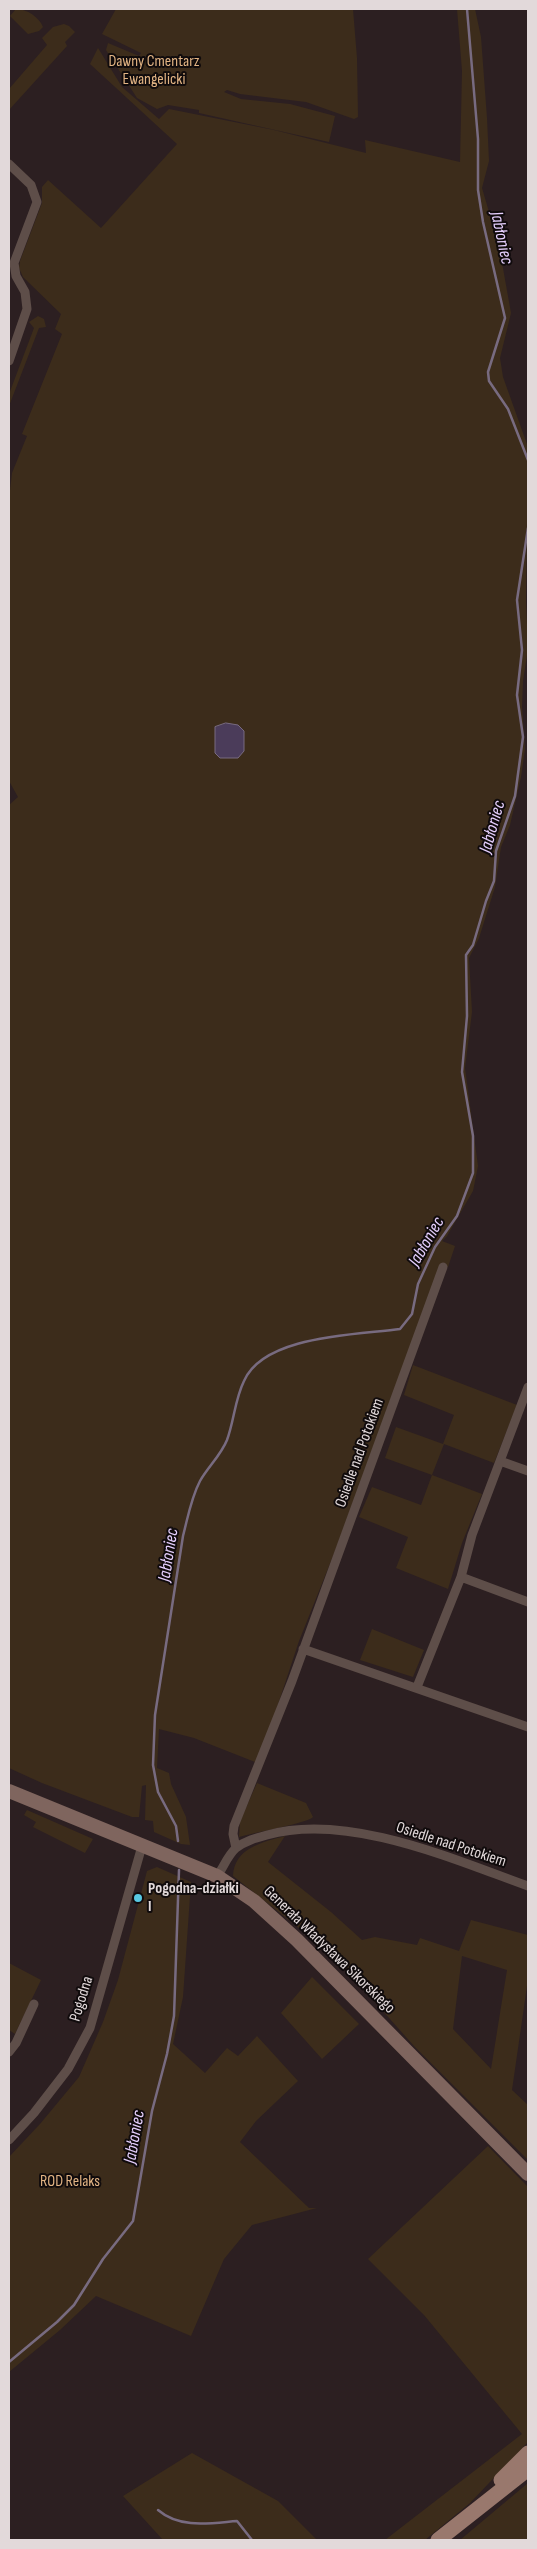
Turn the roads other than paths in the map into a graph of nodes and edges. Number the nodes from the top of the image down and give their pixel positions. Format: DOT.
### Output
graph roads {
  1 [pos="9,164"];
  2 [pos="9,361"];
  3 [pos="443,1267"];
  4 [pos="528,1387"];
  5 [pos="500,1461"];
  6 [pos="528,1471"];
  7 [pos="461,1577"];
  8 [pos="528,1602"];
  9 [pos="303,1649"];
  10 [pos="418,1687"];
  11 [pos="528,1727"];
  12 [pos="9,1791"];
  13 [pos="142,1846"];
  14 [pos="236,1848"];
  15 [pos="217,1876"];
  16 [pos="528,1886"];
  17 [pos="34,2004"];
  18 [pos="9,2052"];
  19 [pos="9,2140"];
  20 [pos="528,2174"];
  21 [pos="528,2453"];
  22 [pos="528,2468"];
  23 [pos="469,2516"];
  24 [pos="438,2540"];
  1 -- 2 [label="street"];
  3 -- 9 [label="street, Osiedle nad Potokiem"];
  4 -- 5 [label="street"];
  5 -- 6 [label="street"];
  5 -- 7 [label="street"];
  7 -- 8 [label="street"];
  7 -- 10 [label="street"];
  9 -- 10 [label="street"];
  9 -- 14 [label="street, Osiedle nad Potokiem"];
  10 -- 11 [label="street"];
  12 -- 13 [label="street, Generała Władysława Sikorskiego"];
  13 -- 15 [label="street, Generała Władysława Sikorskiego"];
  13 -- 19 [label="street, Pogodna"];
  14 -- 15 [label="street"];
  14 -- 16 [label="street, Osiedle nad Potokiem"];
  15 -- 20 [label="street, Generała Władysława Sikorskiego"];
  17 -- 18 [label="street"];
  21 -- 23 [label="main road"];
  22 -- 23 [label="main road"];
  23 -- 24 [label="main road"];
}
